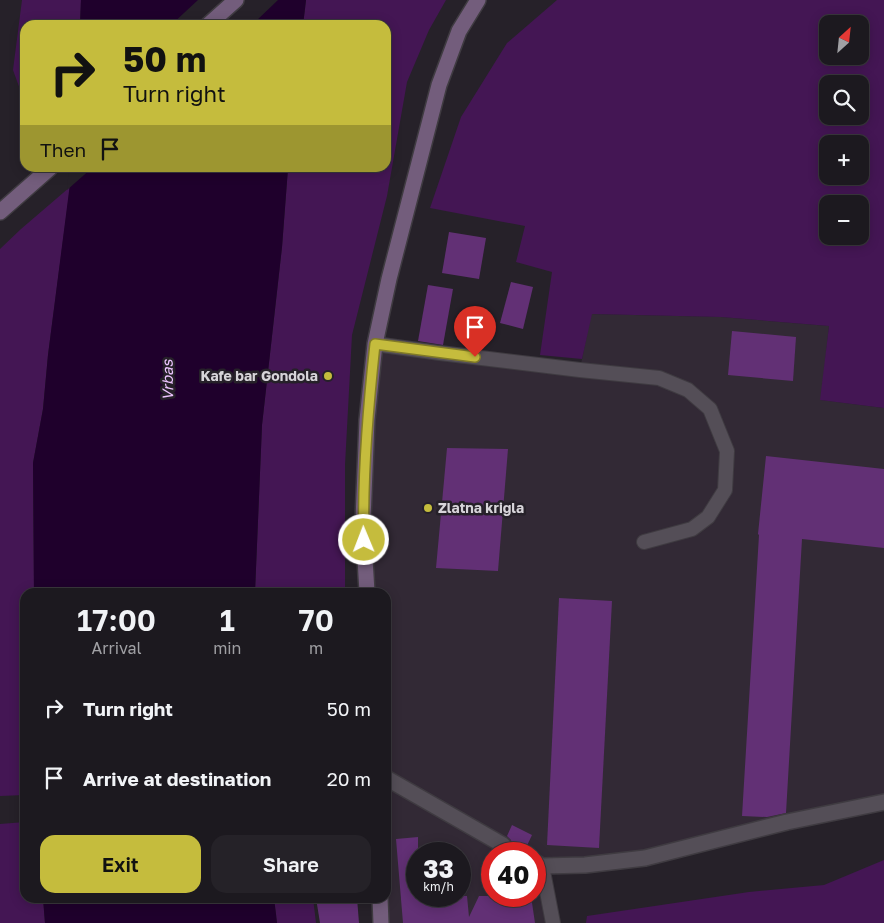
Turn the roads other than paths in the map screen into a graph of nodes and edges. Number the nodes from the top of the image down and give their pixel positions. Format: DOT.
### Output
graph roads {
  1 [pos="236,0"];
  2 [pos="478,0"];
  3 [pos="214,20"];
  4 [pos="45,172"];
  5 [pos="0,212"];
  6 [pos="375,344"];
  7 [pos="644,542"];
  8 [pos="367,588"];
  9 [pos="391,781"];
  10 [pos="884,802"];
  11 [pos="498,842"];
  12 [pos="546,864"];
  13 [pos="546,894"];
  14 [pos="380,903"];
  15 [pos="381,923"];
  16 [pos="553,923"];
  1 -- 3 [label="street"];
  2 -- 6 [label="street"];
  4 -- 5 [label="street"];
  6 -- 7 [label="lane"];
  6 -- 8 [label="street"];
  9 -- 11 [label="street"];
  10 -- 12 [label="street"];
  13 -- 16 [label="lane"];
  14 -- 15 [label="street"];
}
